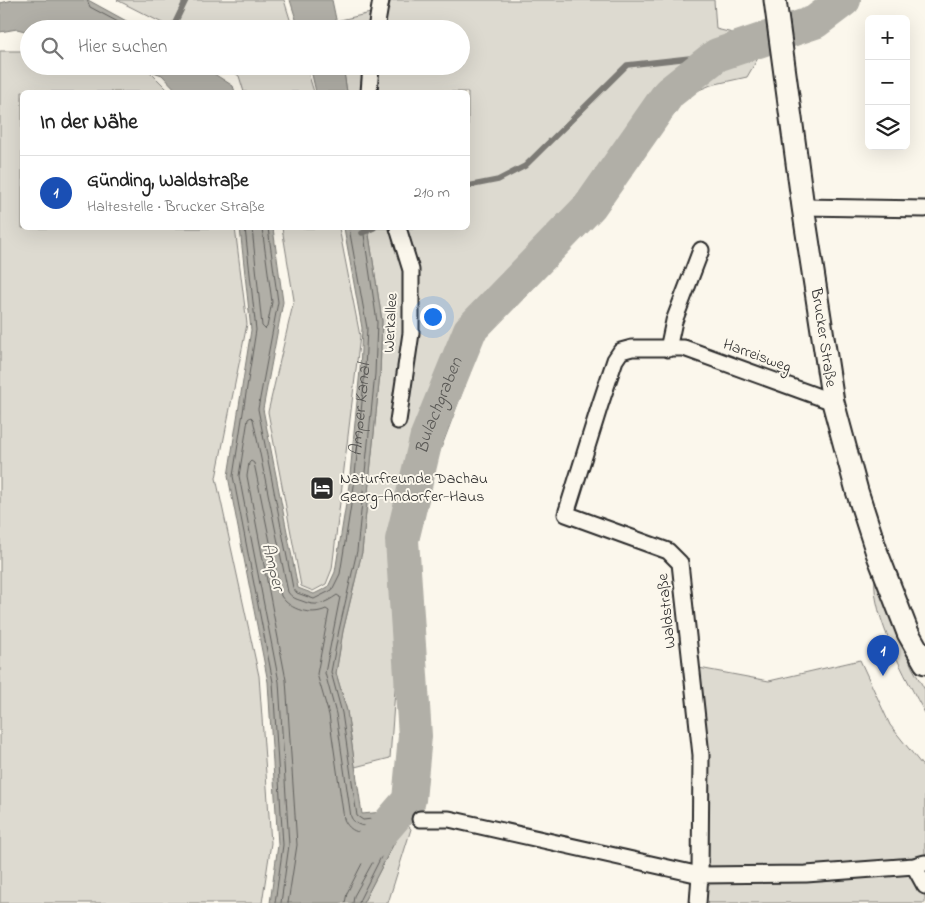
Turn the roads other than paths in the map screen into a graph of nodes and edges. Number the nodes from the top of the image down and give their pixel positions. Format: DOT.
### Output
graph roads {
  1 [pos="381,0"];
  2 [pos="776,8"];
  3 [pos="378,20"];
  4 [pos="370,75"];
  5 [pos="369,90"];
  6 [pos="804,207"];
  7 [pos="925,209"];
  8 [pos="400,230"];
  9 [pos="701,250"];
  10 [pos="632,348"];
  11 [pos="668,349"];
  12 [pos="833,402"];
  13 [pos="398,421"];
  14 [pos="925,662"];
  15 [pos="420,819"];
  16 [pos="920,865"];
  17 [pos="700,875"];
  18 [pos="925,886"];
  19 [pos="698,903"];
  1 -- 3 [label="street"];
  2 -- 6 [label="main road, Brucker Straße"];
  4 -- 5 [label="street"];
  6 -- 7 [label="street"];
  6 -- 12 [label="main road, Brucker Straße"];
  8 -- 13 [label="street, Werkallee"];
  9 -- 11 [label="street"];
  10 -- 11 [label="street, Harreisweg"];
  10 -- 17 [label="street, Waldstraße"];
  11 -- 12 [label="street, Harreisweg"];
  12 -- 14 [label="main road, Brucker Straße"];
  15 -- 17 [label="street"];
  16 -- 17 [label="street"];
  16 -- 18 [label="street"];
  17 -- 19 [label="street, Waldstraße"];
}
